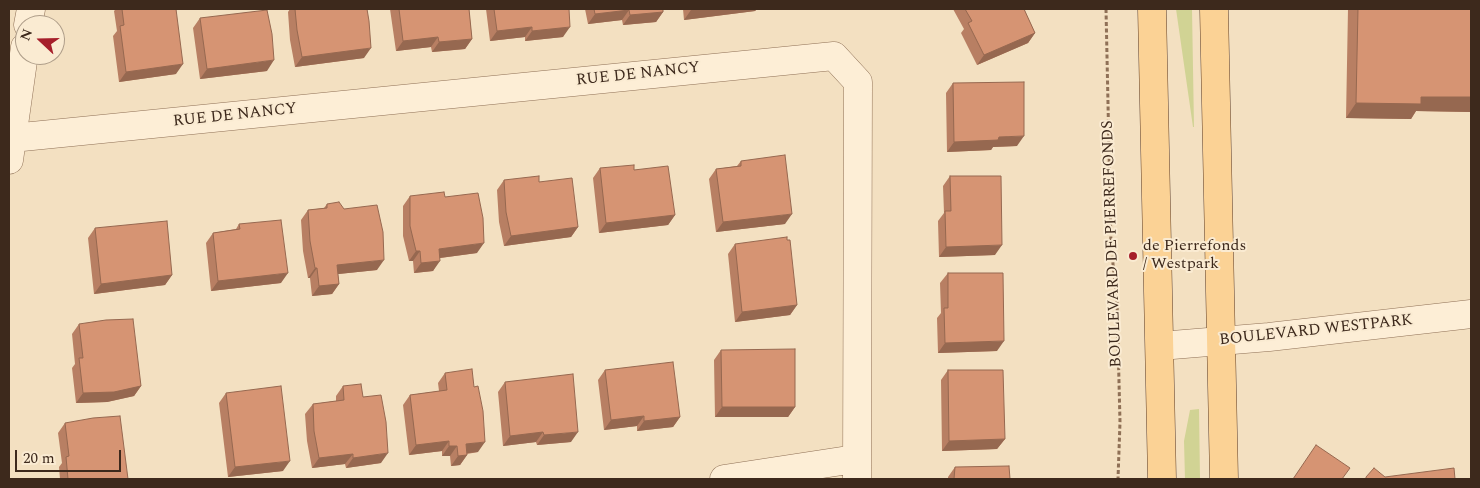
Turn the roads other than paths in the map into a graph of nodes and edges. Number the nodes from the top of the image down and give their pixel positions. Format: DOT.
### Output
graph roads {
  1 [pos="1152,9"];
  2 [pos="1214,9"];
  3 [pos="22,65"];
  4 [pos="10,149"];
  5 [pos="1471,314"];
  6 [pos="1222,341"];
  7 [pos="1160,346"];
  8 [pos="856,469"];
  9 [pos="724,479"];
  10 [pos="1162,479"];
  11 [pos="1224,479"];
  1 -- 7 [label="main road"];
  2 -- 6 [label="main road"];
  3 -- 4 [label="street"];
  4 -- 8 [label="street, RUE DE NANCY"];
  5 -- 6 [label="street, BOULEVARD WESTPARK"];
  6 -- 7 [label="street, BOULEVARD WESTPARK"];
  6 -- 11 [label="main road"];
  7 -- 10 [label="main road"];
  8 -- 9 [label="street"];
}
